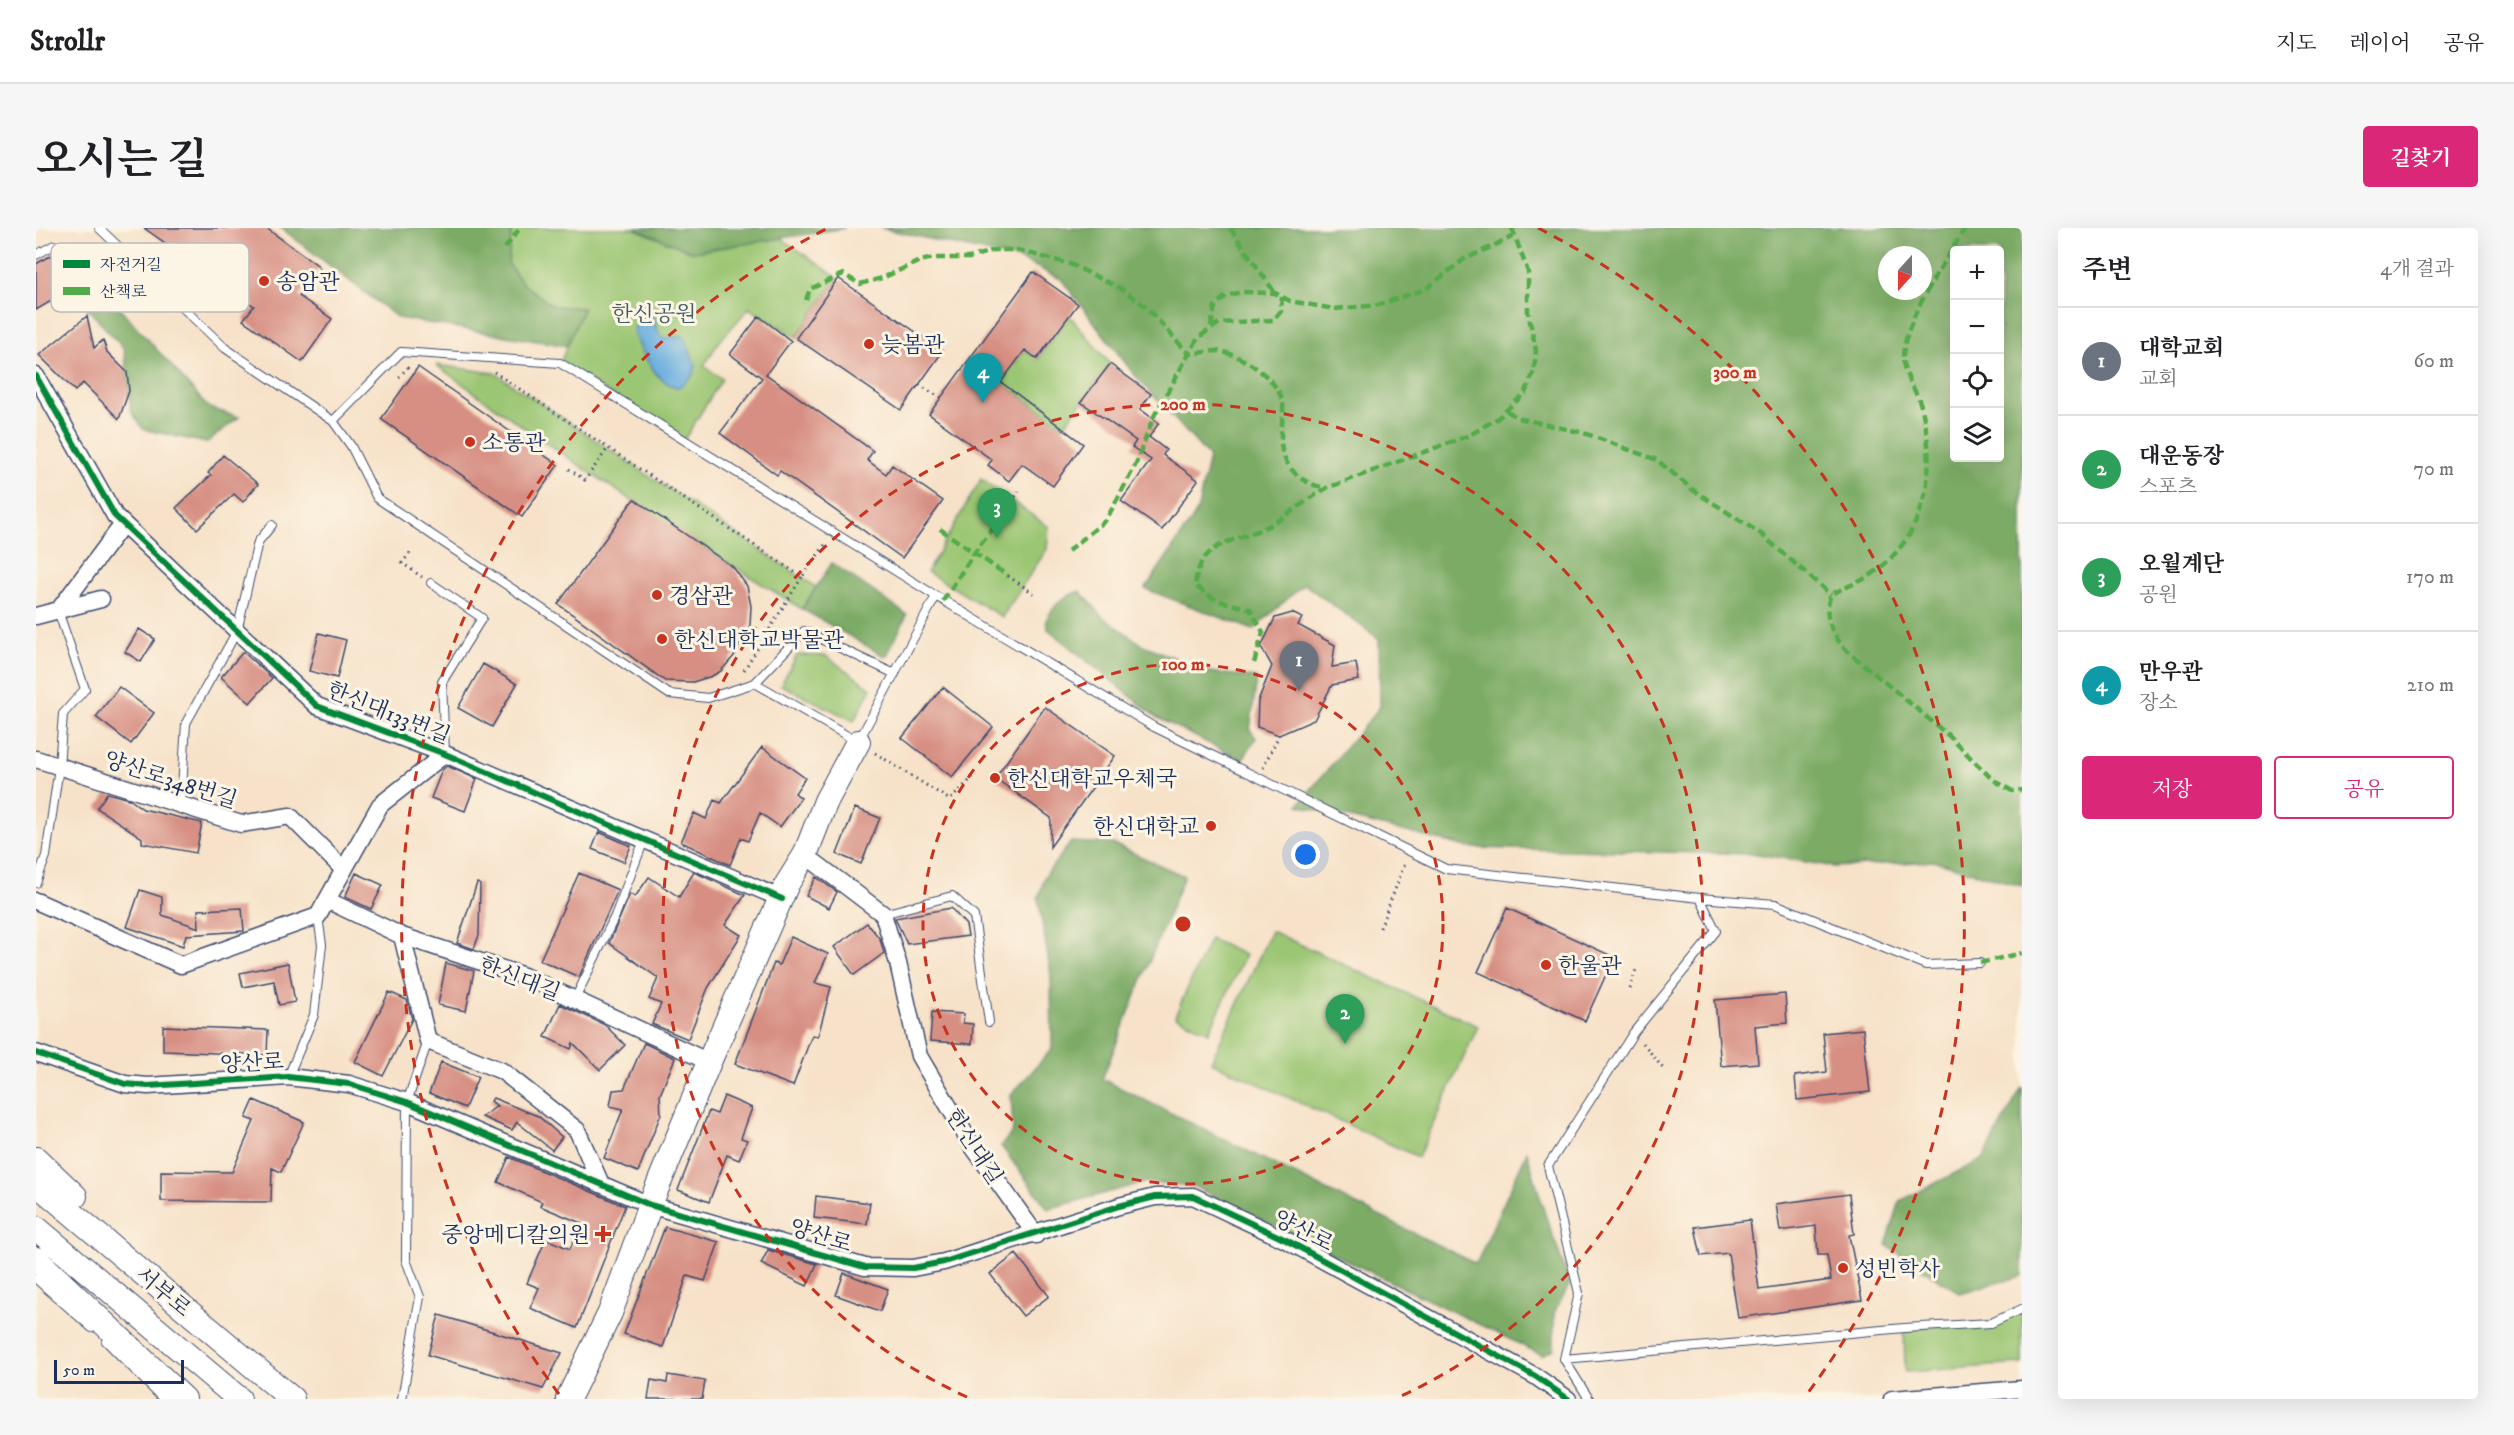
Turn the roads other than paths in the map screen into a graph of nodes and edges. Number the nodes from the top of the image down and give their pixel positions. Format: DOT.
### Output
graph roads {
  1 [pos="99,228"];
  2 [pos="115,243"];
  3 [pos="51,247"];
  4 [pos="36,255"];
  5 [pos="187,312"];
  6 [pos="36,376"];
  7 [pos="333,421"];
  8 [pos="123,524"];
  9 [pos="272,525"];
  10 [pos="431,583"];
  11 [pos="936,596"];
  12 [pos="101,599"];
  13 [pos="58,610"];
  14 [pos="36,616"];
  15 [pos="237,631"];
  16 [pos="895,674"];
  17 [pos="755,683"];
  18 [pos="858,742"];
  19 [pos="445,754"];
  20 [pos="36,759"];
  21 [pos="59,767"];
  22 [pos="181,805"];
  23 [pos="644,840"];
  24 [pos="805,855"];
  25 [pos="344,870"];
  26 [pos="36,883"];
  27 [pos="1700,898"];
  28 [pos="782,899"];
  29 [pos="329,901"];
  30 [pos="36,902"];
  31 [pos="883,914"];
  32 [pos="318,916"];
  33 [pos="402,936"];
  34 [pos="1980,963"];
  35 [pos="575,999"];
  36 [pos="988,1022"];
  37 [pos="428,1041"];
  38 [pos="36,1053"];
  39 [pos="709,1062"];
  40 [pos="288,1077"];
  41 [pos="407,1102"];
  42 [pos="36,1159"];
  43 [pos="36,1183"];
  44 [pos="601,1184"];
  45 [pos="650,1205"];
  46 [pos="36,1228"];
  47 [pos="1035,1235"];
  48 [pos="36,1259"];
  49 [pos="36,1280"];
  50 [pos="2022,1309"];
  51 [pos="211,1331"];
  52 [pos="1564,1359"];
  53 [pos="2022,1389"];
  54 [pos="163,1399"];
  55 [pos="184,1399"];
  56 [pos="239,1399"];
  57 [pos="292,1399"];
  58 [pos="402,1399"];
  59 [pos="568,1399"];
  60 [pos="1568,1399"];
  61 [pos="1589,1399"];
  62 [pos="1892,1399"];
  1 -- 2 [label="lane"];
  3 -- 4 [label="lane"];
  5 -- 7 [label="lane"];
  6 -- 8 [label="street, 한신대133번길"];
  7 -- 11 [label="lane"];
  7 -- 17 [label="lane"];
  8 -- 13 [label="street"];
  8 -- 15 [label="street, 한신대133번길"];
  9 -- 15 [label="lane"];
  10 -- 19 [label="lane"];
  11 -- 16 [label="lane"];
  11 -- 27 [label="lane"];
  12 -- 13 [label="street"];
  13 -- 14 [label="street"];
  13 -- 21 [label="lane"];
  15 -- 19 [label="street, 한신대133번길"];
  15 -- 22 [label="lane"];
  16 -- 17 [label="lane"];
  16 -- 18 [label="lane"];
  17 -- 18 [label="lane"];
  18 -- 24 [label="main road"];
  19 -- 23 [label="street, 한신대133번길"];
  19 -- 25 [label="street"];
  20 -- 21 [label="street, 양산로348번길"];
  21 -- 22 [label="street, 양산로348번길"];
  21 -- 26 [label="lane"];
  22 -- 25 [label="street, 양산로348번길"];
  23 -- 28 [label="street, 한신대133번길"];
  23 -- 35 [label="lane"];
  24 -- 28 [label="main road"];
  24 -- 31 [label="street"];
  25 -- 29 [label="street"];
  27 -- 34 [label="lane"];
  27 -- 52 [label="lane"];
  28 -- 39 [label="main road"];
  29 -- 32 [label="street"];
  29 -- 33 [label="street, 한신대길"];
  30 -- 32 [label="street"];
  31 -- 36 [label="lane"];
  31 -- 47 [label="street, 한신대길"];
  32 -- 40 [label="lane"];
  33 -- 35 [label="street, 한신대길"];
  33 -- 37 [label="street"];
  35 -- 39 [label="street, 한신대길"];
  37 -- 41 [label="lane"];
  37 -- 44 [label="street"];
  38 -- 40 [label="street, 양산로"];
  39 -- 45 [label="main road"];
  40 -- 41 [label="street, 양산로"];
  41 -- 44 [label="street, 양산로"];
  41 -- 58 [label="lane"];
  42 -- 51 [label="main road"];
  43 -- 51 [label="main road, 서부로"];
  44 -- 45 [label="street, 양산로"];
  45 -- 47 [label="street, 양산로"];
  45 -- 59 [label="main road"];
  46 -- 56 [label="main road, 서부로"];
  47 -- 60 [label="street, 양산로"];
  48 -- 55 [label="main road"];
  49 -- 54 [label="lane"];
  50 -- 52 [label="lane"];
  51 -- 57 [label="main road, 서부로"];
  52 -- 61 [label="lane"];
  53 -- 62 [label="street"];
}
